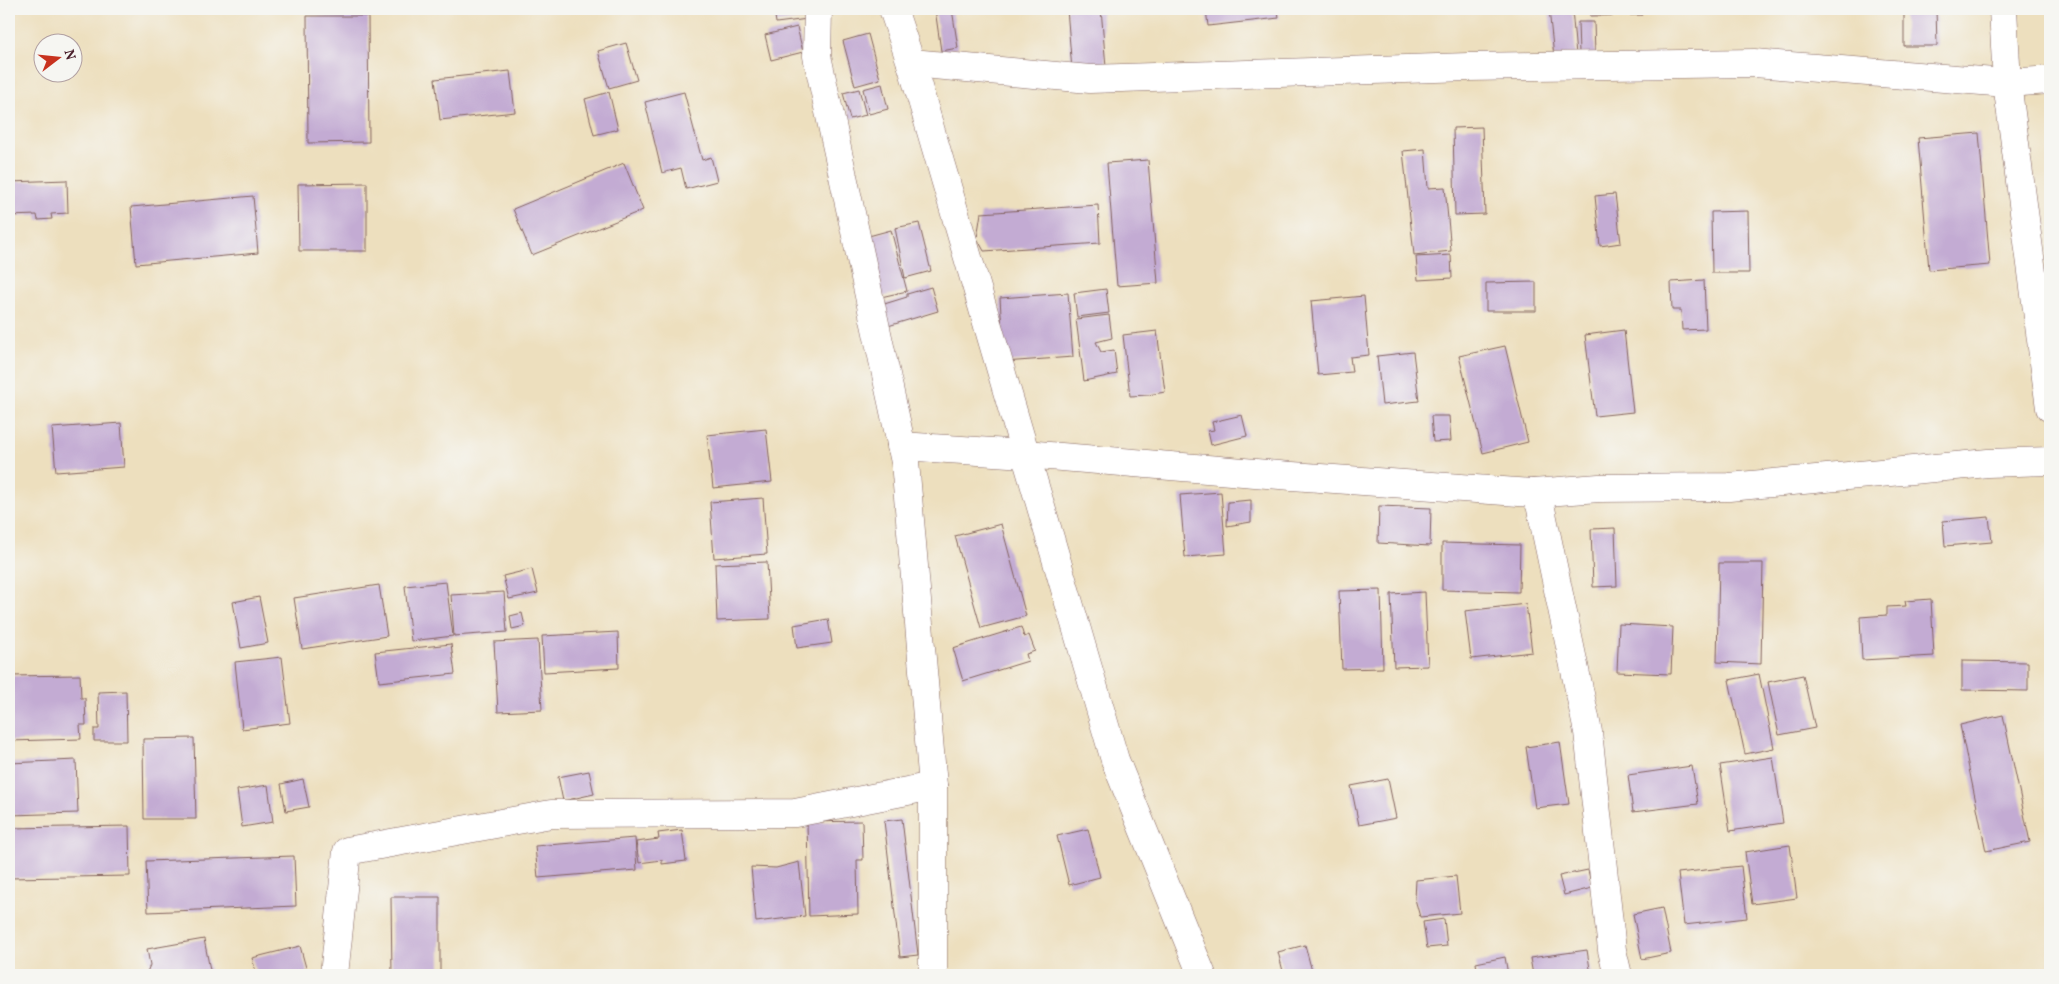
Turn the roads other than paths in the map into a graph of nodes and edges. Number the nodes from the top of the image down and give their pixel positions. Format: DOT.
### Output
graph roads {
  1 [pos="818,9"];
  2 [pos="893,9"];
  3 [pos="2003,9"];
  4 [pos="911,63"];
  5 [pos="2050,80"];
  6 [pos="2007,83"];
  7 [pos="2050,408"];
  8 [pos="901,446"];
  9 [pos="1025,454"];
  10 [pos="2050,461"];
  11 [pos="1533,494"];
  12 [pos="933,786"];
  13 [pos="334,975"];
  14 [pos="933,975"];
  15 [pos="1202,975"];
  16 [pos="1618,975"];
  1 -- 8 [label="street"];
  2 -- 4 [label="street"];
  3 -- 6 [label="street"];
  4 -- 6 [label="street"];
  4 -- 9 [label="street"];
  5 -- 6 [label="street"];
  6 -- 7 [label="street"];
  8 -- 9 [label="street"];
  8 -- 12 [label="street"];
  9 -- 11 [label="street"];
  9 -- 15 [label="street"];
  10 -- 11 [label="street"];
  11 -- 16 [label="street"];
  12 -- 13 [label="street"];
  12 -- 14 [label="street"];
}
